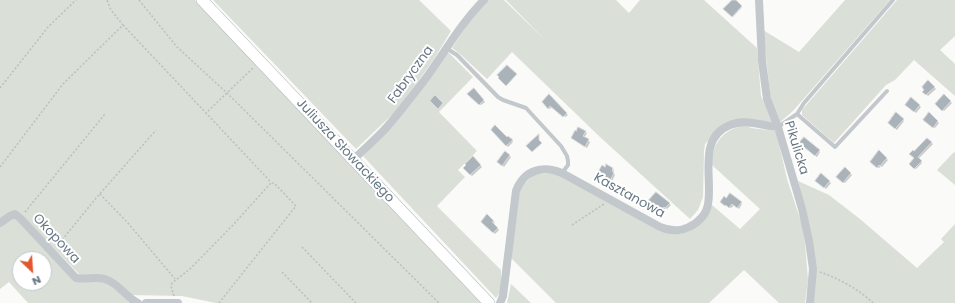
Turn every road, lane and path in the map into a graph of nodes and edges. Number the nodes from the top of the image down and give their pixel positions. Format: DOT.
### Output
graph roads {
  1 [pos="76,0"];
  2 [pos="107,0"];
  3 [pos="139,0"];
  4 [pos="202,0"];
  5 [pos="484,0"];
  6 [pos="759,0"];
  7 [pos="893,0"];
  8 [pos="123,25"];
  9 [pos="446,48"];
  10 [pos="260,62"];
  11 [pos="0,88"];
  12 [pos="887,91"];
  13 [pos="227,93"];
  14 [pos="206,113"];
  15 [pos="105,114"];
  16 [pos="797,114"];
  17 [pos="778,127"];
  18 [pos="156,130"];
  19 [pos="353,160"];
  20 [pos="0,167"];
  21 [pos="562,172"];
  22 [pos="270,183"];
  23 [pos="100,194"];
  24 [pos="610,200"];
  25 [pos="20,218"];
  26 [pos="0,223"];
  27 [pos="572,225"];
  28 [pos="302,247"];
  29 [pos="50,251"];
  30 [pos="52,251"];
  31 [pos="52,253"];
  32 [pos="813,269"];
  33 [pos="282,272"];
  34 [pos="175,279"];
  35 [pos="138,303"];
  36 [pos="146,303"];
  37 [pos="177,303"];
  38 [pos="219,303"];
  39 [pos="312,303"];
  40 [pos="356,303"];
  41 [pos="439,303"];
  42 [pos="488,303"];
  43 [pos="500,303"];
  44 [pos="810,303"];
  45 [pos="873,303"];
  1 -- 11 [label="path"];
  2 -- 8 [label="path"];
  3 -- 13 [label="path"];
  4 -- 10 [label="street, Juliusza Słowackiego"];
  5 -- 9 [label="street, Fabryczna"];
  6 -- 17 [label="street, Pikulicka"];
  7 -- 16 [label="lane"];
  8 -- 14 [label="path"];
  8 -- 20 [label="path"];
  9 -- 19 [label="street, Fabryczna"];
  9 -- 21 [label="lane"];
  10 -- 13 [label="path"];
  10 -- 19 [label="street, Juliusza Słowackiego"];
  12 -- 16 [label="lane"];
  13 -- 14 [label="path"];
  13 -- 41 [label="path"];
  14 -- 22 [label="path"];
  15 -- 25 [label="path"];
  16 -- 17 [label="lane"];
  17 -- 24 [label="street, Kasztanowa"];
  17 -- 32 [label="street, Pikulicka"];
  18 -- 23 [label="path"];
  19 -- 42 [label="street, Juliusza Słowackiego"];
  21 -- 24 [label="street, Kasztanowa"];
  21 -- 43 [label="street, Kasztanowa"];
  22 -- 34 [label="path"];
  22 -- 38 [label="path"];
  23 -- 30 [label="path"];
  23 -- 34 [label="path"];
  24 -- 27 [label="path"];
  25 -- 26 [label="street, Okopowa"];
  25 -- 29 [label="street, Okopowa"];
  28 -- 40 [label="path"];
  31 -- 35 [label="street, Okopowa"];
  32 -- 44 [label="street, Pikulicka"];
  32 -- 45 [label="path"];
  33 -- 39 [label="path"];
  34 -- 37 [label="path"];
  36 -- 37 [label="street"];
}
